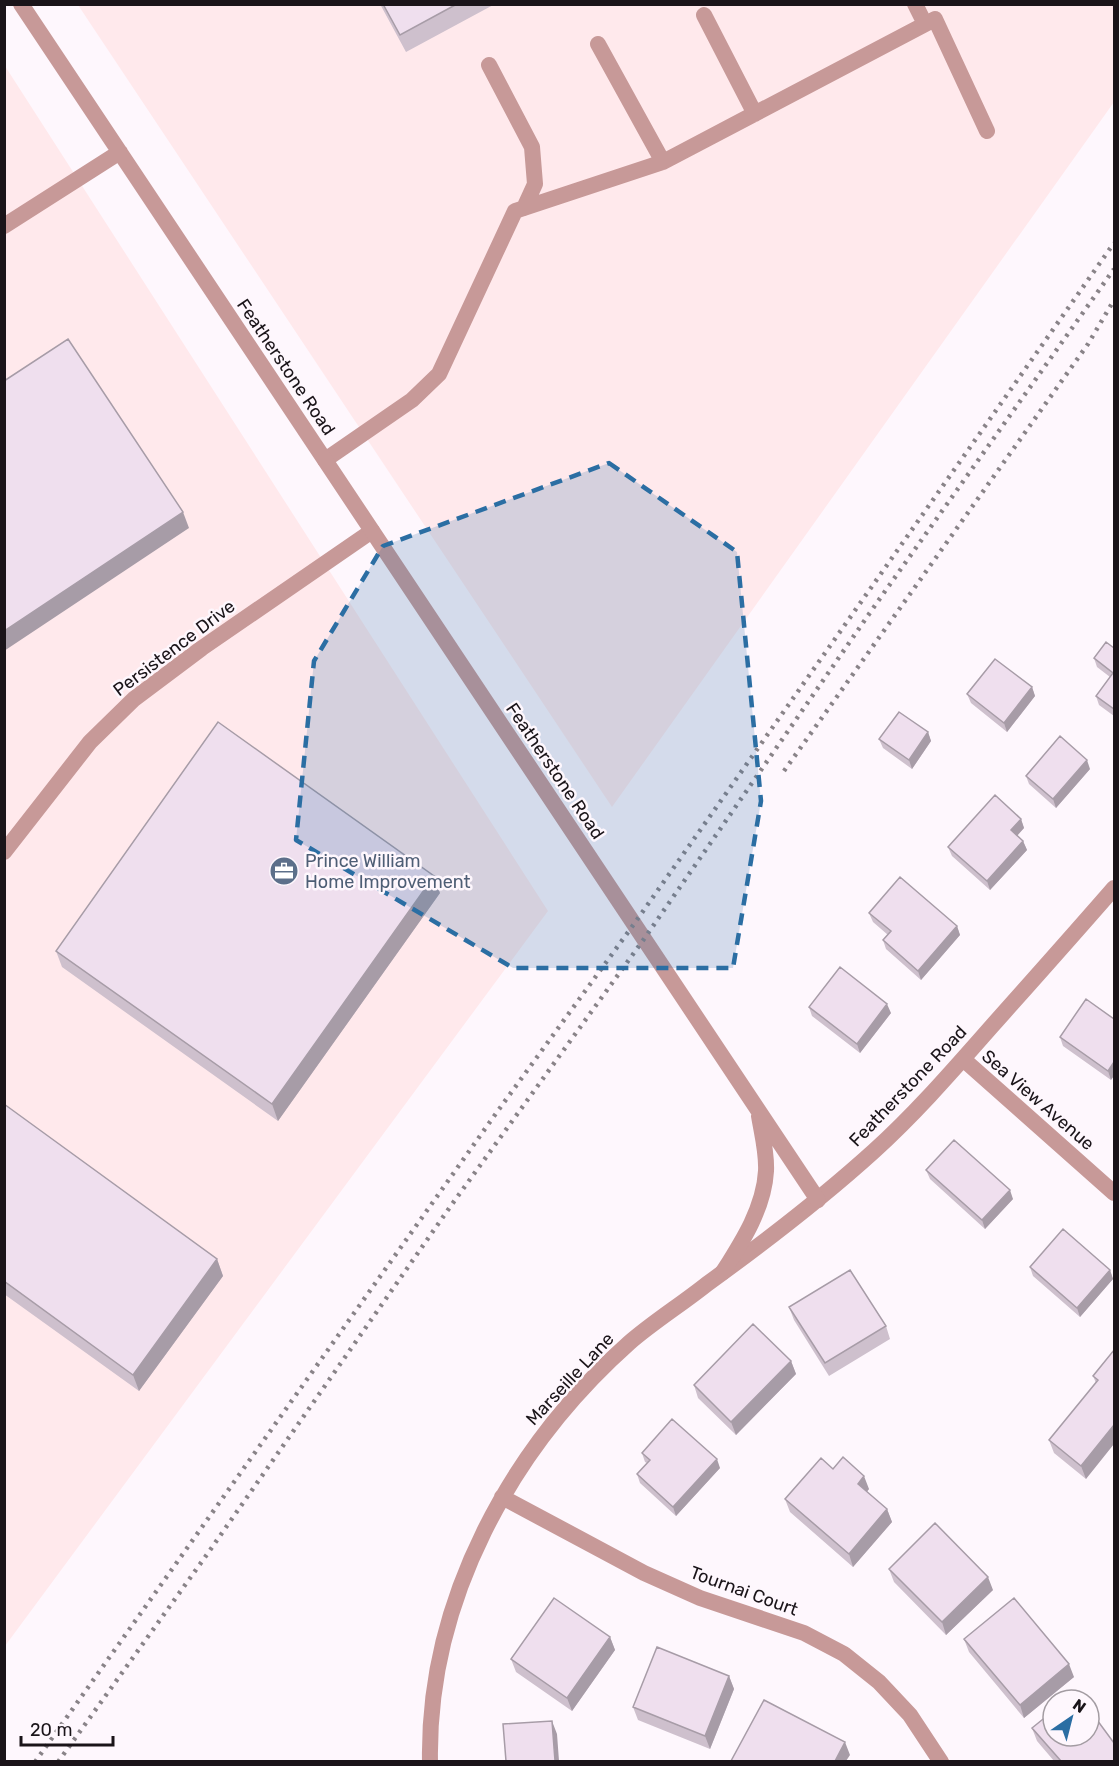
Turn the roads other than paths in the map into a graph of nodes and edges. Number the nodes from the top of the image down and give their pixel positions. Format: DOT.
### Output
graph roads {
  1 [pos="21,4"];
  2 [pos="915,4"];
  3 [pos="704,15"];
  4 [pos="925,24"];
  5 [pos="598,44"];
  6 [pos="489,65"];
  7 [pos="755,114"];
  8 [pos="987,131"];
  9 [pos="120,152"];
  10 [pos="663,162"];
  11 [pos="524,208"];
  12 [pos="4,226"];
  13 [pos="325,460"];
  14 [pos="372,531"];
  15 [pos="4,852"];
  16 [pos="1114,888"];
  17 [pos="963,1059"];
  18 [pos="757,1109"];
  19 [pos="1114,1193"];
  20 [pos="818,1200"];
  21 [pos="723,1272"];
  22 [pos="502,1497"];
  23 [pos="430,1761"];
  24 [pos="941,1761"];
  1 -- 9 [label="street, Featherstone Road"];
  2 -- 4 [label="street"];
  3 -- 7 [label="street"];
  4 -- 7 [label="street"];
  4 -- 8 [label="street"];
  5 -- 10 [label="street"];
  6 -- 11 [label="street"];
  7 -- 10 [label="street"];
  9 -- 12 [label="street"];
  9 -- 13 [label="street, Featherstone Road"];
  10 -- 11 [label="street"];
  11 -- 13 [label="street"];
  13 -- 14 [label="street, Featherstone Road"];
  14 -- 15 [label="street, Persistence Drive"];
  14 -- 18 [label="street, Featherstone Road"];
  16 -- 17 [label="street, Featherstone Road"];
  17 -- 19 [label="street, Sea View Avenue"];
  17 -- 20 [label="street, Featherstone Road"];
  18 -- 20 [label="street, Featherstone Road"];
  18 -- 21 [label="street"];
  20 -- 21 [label="street, Marseille Lane"];
  21 -- 22 [label="street, Marseille Lane"];
  22 -- 23 [label="street, Marseille Lane"];
  22 -- 24 [label="street, Tournai Court"];
}
